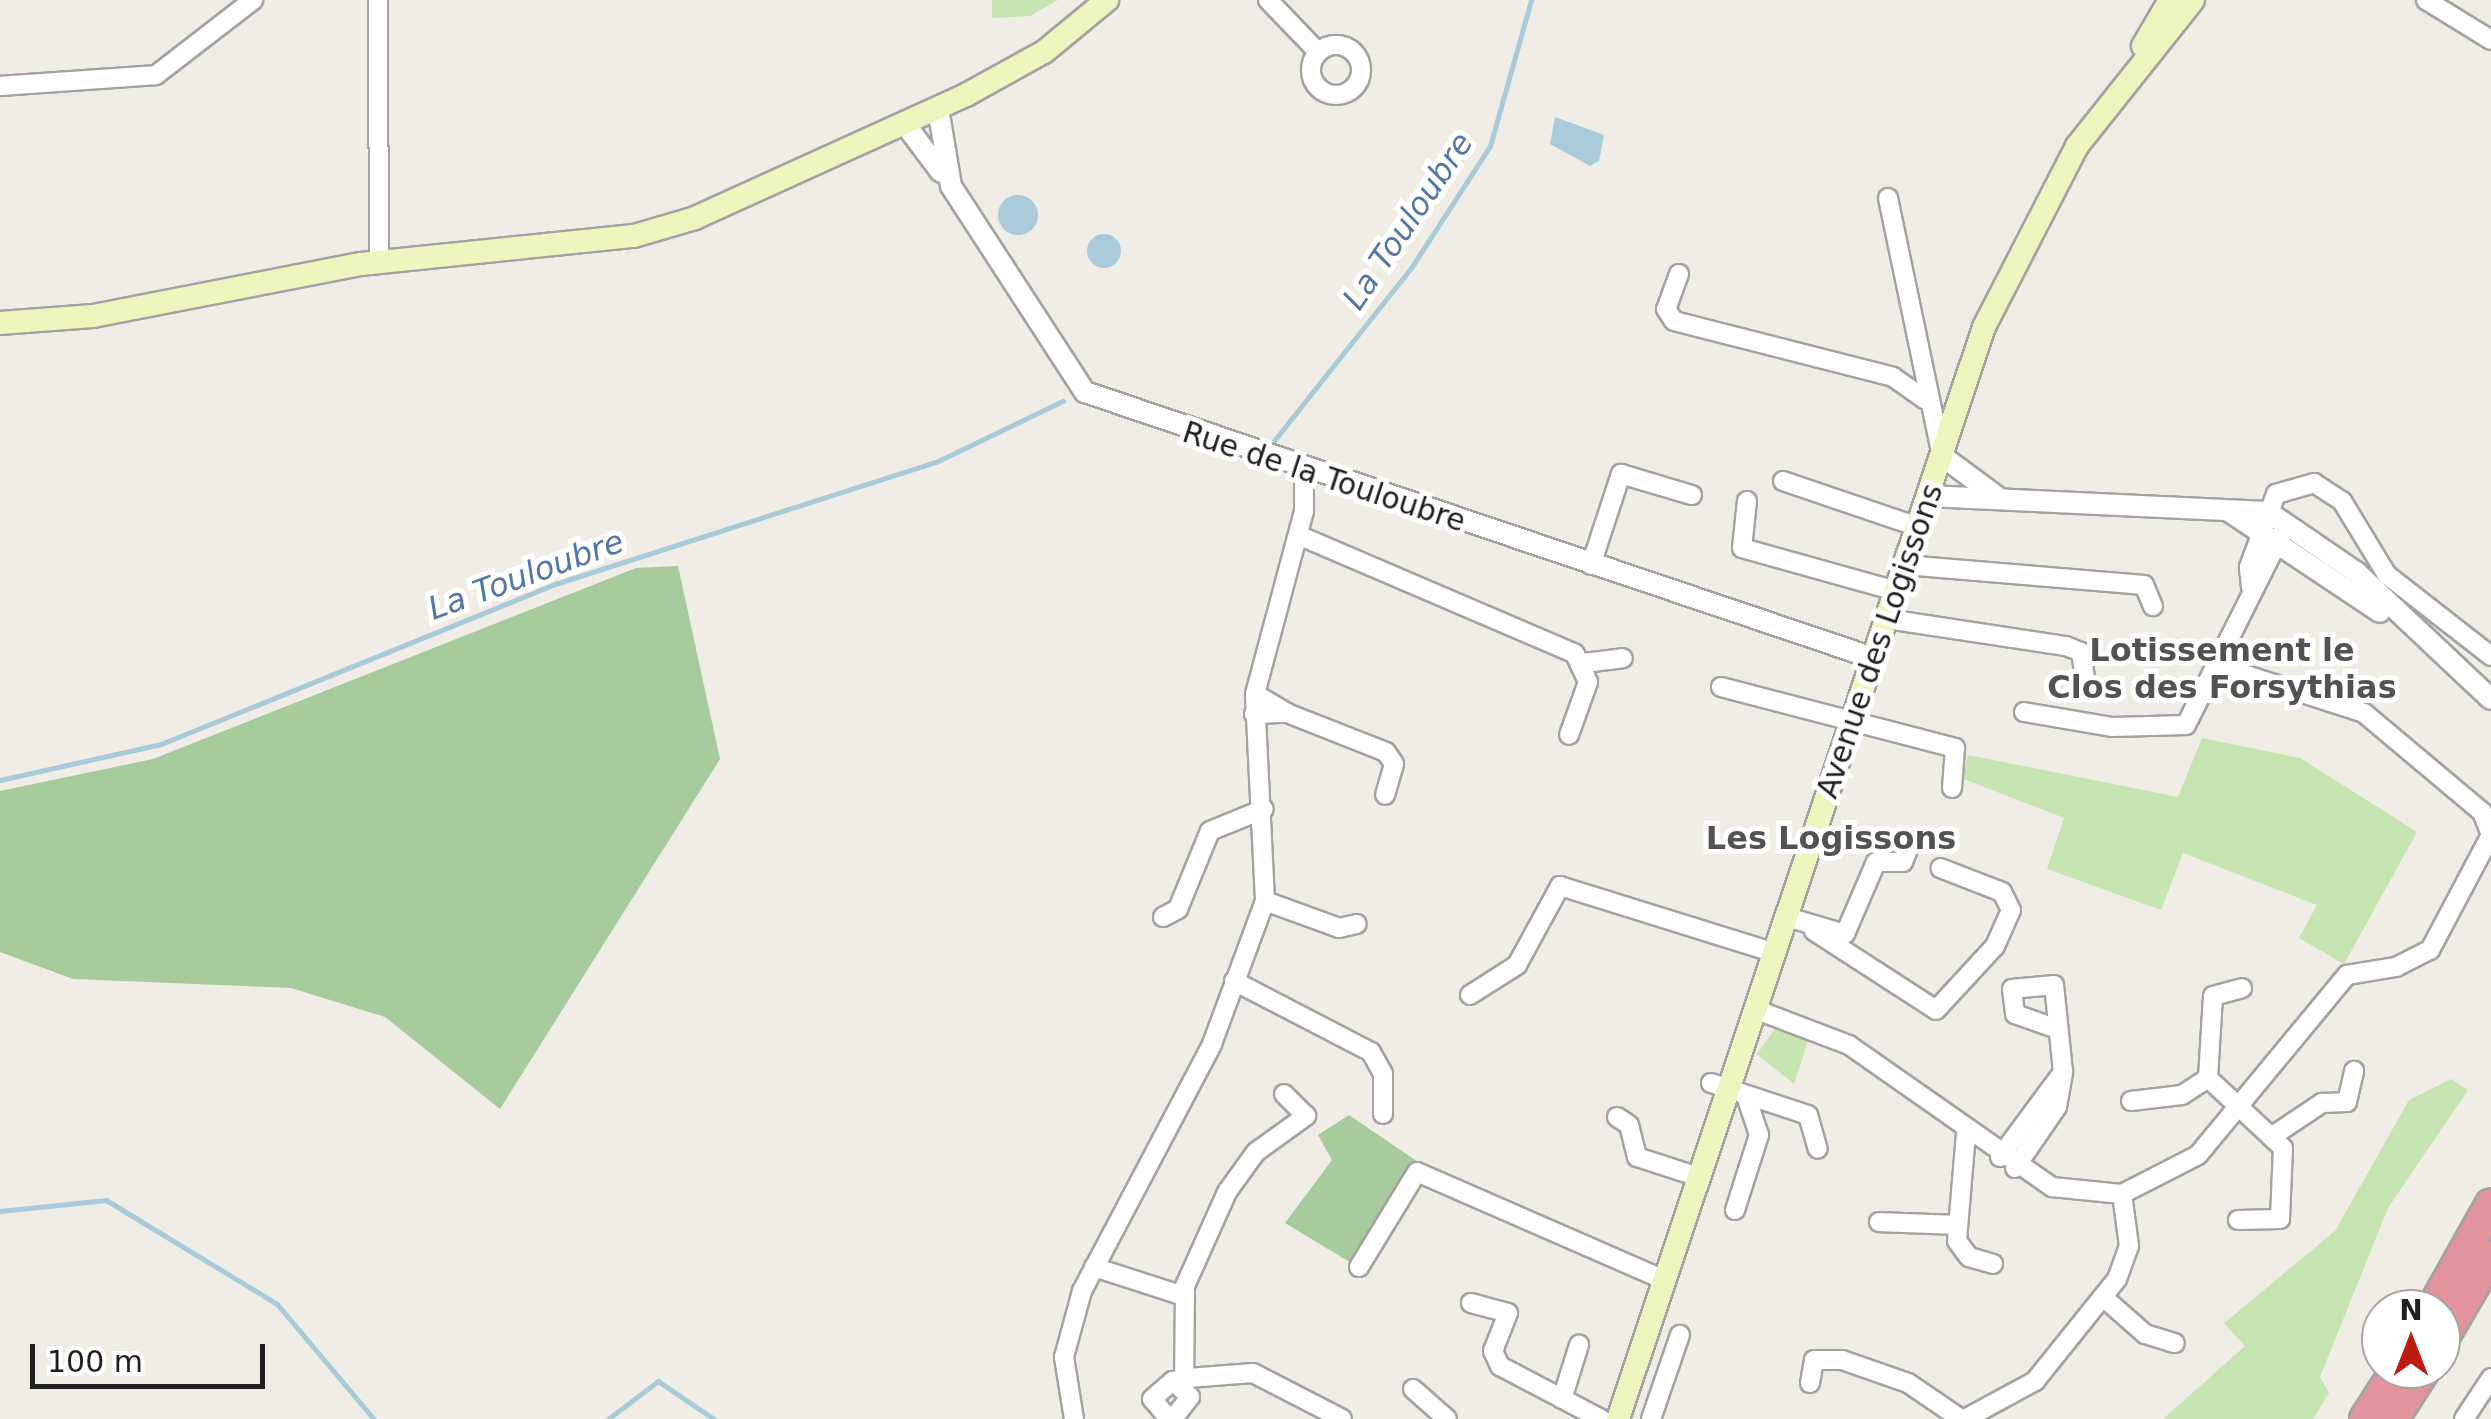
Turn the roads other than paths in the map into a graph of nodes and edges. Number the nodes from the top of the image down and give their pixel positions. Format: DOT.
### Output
graph roads {
  1 [pos="253,0"];
  2 [pos="378,0"];
  3 [pos="1107,0"];
  4 [pos="1268,0"];
  5 [pos="2170,0"];
  6 [pos="2193,0"];
  7 [pos="2426,0"];
  8 [pos="2491,40"];
  9 [pos="1318,52"];
  10 [pos="0,86"];
  11 [pos="938,108"];
  12 [pos="2106,109"];
  13 [pos="908,123"];
  14 [pos="951,186"];
  15 [pos="1888,198"];
  16 [pos="378,262"];
  17 [pos="1679,274"];
  18 [pos="0,323"];
  19 [pos="1926,399"];
  20 [pos="1942,456"];
  21 [pos="1304,473"];
  22 [pos="1326,480"];
  23 [pos="1783,481"];
  24 [pos="1692,494"];
  25 [pos="1928,496"];
  26 [pos="2007,499"];
  27 [pos="1748,501"];
  28 [pos="1304,512"];
  29 [pos="2274,525"];
  30 [pos="1918,527"];
  31 [pos="1298,535"];
  32 [pos="1318,551"];
  33 [pos="1292,556"];
  34 [pos="1592,564"];
  35 [pos="1905,565"];
  36 [pos="1896,591"];
  37 [pos="2153,606"];
  38 [pos="1886,619"];
  39 [pos="2491,656"];
  40 [pos="1623,658"];
  41 [pos="1874,658"];
  42 [pos="1584,663"];
  43 [pos="2215,665"];
  44 [pos="2085,678"];
  45 [pos="1721,688"];
  46 [pos="1254,694"];
  47 [pos="2491,700"];
  48 [pos="2024,712"];
  49 [pos="1287,713"];
  50 [pos="1254,714"];
  51 [pos="1853,721"];
  52 [pos="1569,735"];
  53 [pos="1952,788"];
  54 [pos="1385,795"];
  55 [pos="1264,809"];
  56 [pos="1909,847"];
  57 [pos="1940,868"];
  58 [pos="1265,901"];
  59 [pos="1788,916"];
  60 [pos="1163,917"];
  61 [pos="1357,924"];
  62 [pos="1814,931"];
  63 [pos="1775,952"];
  64 [pos="1234,981"];
  65 [pos="2242,988"];
  66 [pos="1470,995"];
  67 [pos="1756,1010"];
  68 [pos="2055,1028"];
  69 [pos="2354,1071"];
  70 [pos="2208,1078"];
  71 [pos="1729,1089"];
  72 [pos="1284,1094"];
  73 [pos="2131,1101"];
  74 [pos="2245,1105"];
  75 [pos="1382,1114"];
  76 [pos="1617,1117"];
  77 [pos="1966,1133"];
  78 [pos="2274,1134"];
  79 [pos="1818,1150"];
  80 [pos="2008,1162"];
  81 [pos="1700,1177"];
  82 [pos="2122,1194"];
  83 [pos="2491,1204"];
  84 [pos="1735,1210"];
  85 [pos="2238,1220"];
  86 [pos="1879,1222"];
  87 [pos="1956,1225"];
  88 [pos="2491,1256"];
  89 [pos="1994,1264"];
  90 [pos="1359,1266"];
  91 [pos="1094,1268"];
  92 [pos="1664,1280"];
  93 [pos="2443,1289"];
  94 [pos="1184,1296"];
  95 [pos="2103,1298"];
  96 [pos="1471,1304"];
  97 [pos="2461,1308"];
  98 [pos="1680,1335"];
  99 [pos="2174,1343"];
  100 [pos="1579,1345"];
  101 [pos="2491,1378"];
  102 [pos="1186,1382"];
  103 [pos="1810,1383"];
  104 [pos="1412,1389"];
  105 [pos="2384,1389"];
  106 [pos="2413,1389"];
  107 [pos="1562,1399"];
  108 [pos="1074,1419"];
  109 [pos="1168,1419"];
  110 [pos="1342,1419"];
  111 [pos="1447,1419"];
  112 [pos="1600,1419"];
  113 [pos="1618,1419"];
  114 [pos="1651,1419"];
  115 [pos="1964,1419"];
  116 [pos="2365,1419"];
  117 [pos="2394,1419"];
  118 [pos="2464,1419"];
  1 -- 10 [label="street"];
  2 -- 16 [label="street"];
  3 -- 11 [label="main road"];
  4 -- 9 [label="street"];
  5 -- 12 [label="main road, Avenue des Logissons"];
  6 -- 12 [label="main road, Avenue des Logissons"];
  7 -- 8 [label="street"];
  11 -- 13 [label="main road"];
  11 -- 14 [label="street, Rue de la Touloubre"];
  12 -- 20 [label="main road, Avenue des Logissons"];
  13 -- 14 [label="street"];
  13 -- 16 [label="main road"];
  14 -- 21 [label="street, Rue de la Touloubre"];
  15 -- 19 [label="street"];
  16 -- 18 [label="main road"];
  17 -- 19 [label="street"];
  19 -- 20 [label="street"];
  20 -- 25 [label="main road, Avenue des Logissons"];
  20 -- 26 [label="street"];
  21 -- 22 [label="street, Rue de la Touloubre"];
  21 -- 28 [label="street"];
  22 -- 28 [label="street"];
  22 -- 34 [label="street, Rue de la Touloubre"];
  23 -- 30 [label="street"];
  24 -- 34 [label="street"];
  25 -- 26 [label="street"];
  25 -- 30 [label="main road, Avenue des Logissons"];
  26 -- 29 [label="street"];
  27 -- 36 [label="street"];
  28 -- 31 [label="street"];
  29 -- 39 [label="street"];
  29 -- 43 [label="street"];
  29 -- 47 [label="street"];
  29 -- 47 [label="street"];
  30 -- 35 [label="main road, Avenue des Logissons"];
  31 -- 32 [label="street"];
  31 -- 33 [label="street"];
  32 -- 33 [label="street"];
  32 -- 42 [label="street"];
  33 -- 46 [label="street"];
  34 -- 41 [label="street, Rue de la Touloubre"];
  35 -- 36 [label="main road, Avenue des Logissons"];
  35 -- 37 [label="street"];
  36 -- 38 [label="main road, Avenue des Logissons"];
  38 -- 41 [label="main road, Avenue des Logissons"];
  38 -- 44 [label="street"];
  40 -- 42 [label="street"];
  41 -- 51 [label="main road, Avenue des Logissons"];
  42 -- 52 [label="street"];
  43 -- 48 [label="street"];
  43 -- 74 [label="street"];
  45 -- 51 [label="street"];
  46 -- 49 [label="street"];
  46 -- 50 [label="street"];
  49 -- 50 [label="street"];
  49 -- 54 [label="street"];
  50 -- 55 [label="street"];
  51 -- 53 [label="street"];
  51 -- 59 [label="main road, Avenue des Logissons"];
  55 -- 58 [label="street"];
  55 -- 60 [label="street"];
  56 -- 62 [label="street"];
  57 -- 62 [label="street"];
  58 -- 61 [label="street"];
  58 -- 64 [label="street"];
  59 -- 62 [label="street"];
  59 -- 63 [label="main road, Avenue des Logissons"];
  63 -- 66 [label="street"];
  63 -- 67 [label="main road, Avenue des Logissons"];
  64 -- 75 [label="street"];
  64 -- 91 [label="street"];
  65 -- 70 [label="street"];
  67 -- 71 [label="main road, Avenue des Logissons"];
  67 -- 77 [label="street"];
  68 -- 80 [label="street"];
  69 -- 78 [label="street"];
  70 -- 73 [label="street"];
  70 -- 74 [label="street"];
  71 -- 79 [label="street"];
  71 -- 81 [label="main road, Avenue des Logissons"];
  71 -- 84 [label="street"];
  72 -- 94 [label="street"];
  74 -- 78 [label="street"];
  74 -- 82 [label="street"];
  76 -- 81 [label="street"];
  77 -- 80 [label="street"];
  77 -- 87 [label="street"];
  78 -- 85 [label="street"];
  80 -- 82 [label="street"];
  81 -- 92 [label="main road, Avenue des Logissons"];
  82 -- 95 [label="street"];
  83 -- 93 [label="highway"];
  86 -- 87 [label="street"];
  87 -- 89 [label="street"];
  88 -- 97 [label="highway"];
  90 -- 92 [label="street"];
  91 -- 94 [label="street"];
  91 -- 108 [label="street"];
  92 -- 113 [label="main road, Avenue des Logissons"];
  94 -- 102 [label="street"];
  95 -- 99 [label="street"];
  95 -- 115 [label="street"];
  96 -- 107 [label="street"];
  98 -- 114 [label="street"];
  100 -- 107 [label="street"];
  101 -- 118 [label="street"];
  102 -- 109 [label="street"];
  102 -- 109 [label="street"];
  102 -- 110 [label="street"];
  103 -- 115 [label="street"];
  104 -- 111 [label="street"];
  105 -- 116 [label="highway"];
  106 -- 117 [label="highway"];
  107 -- 112 [label="street"];
}
